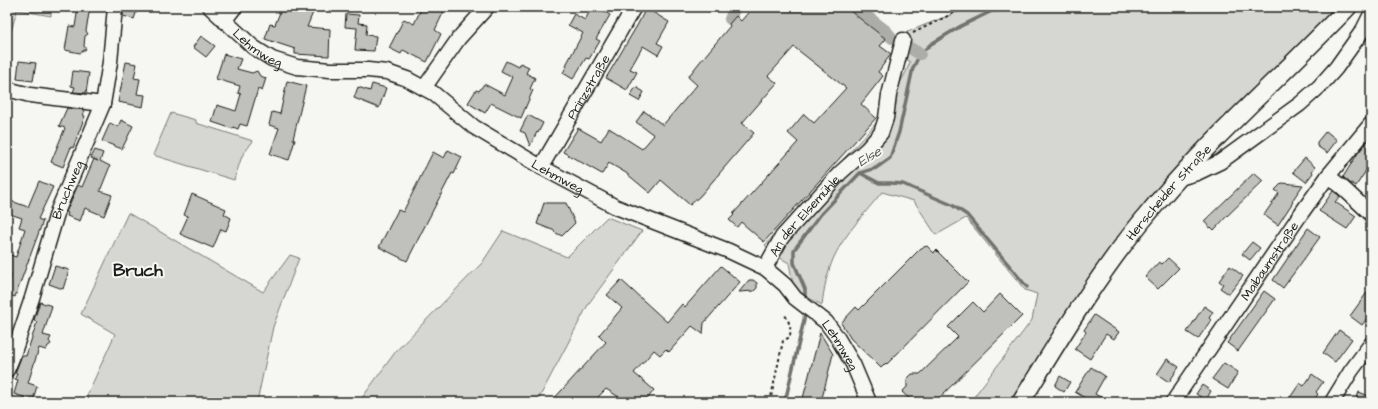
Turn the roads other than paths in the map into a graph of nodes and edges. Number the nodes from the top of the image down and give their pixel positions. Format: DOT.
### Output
graph roads {
  1 [pos="115,7"];
  2 [pos="210,7"];
  3 [pos="235,7"];
  4 [pos="488,7"];
  5 [pos="634,7"];
  6 [pos="1348,7"];
  7 [pos="1371,14"];
  8 [pos="224,21"];
  9 [pos="903,40"];
  10 [pos="7,89"];
  11 [pos="429,91"];
  12 [pos="103,104"];
  13 [pos="1371,124"];
  14 [pos="541,167"];
  15 [pos="1328,176"];
  16 [pos="1179,178"];
  17 [pos="1371,214"];
  18 [pos="764,268"];
  19 [pos="1371,344"];
  20 [pos="7,370"];
  21 [pos="869,402"];
  22 [pos="1020,402"];
  23 [pos="1173,402"];
  24 [pos="1332,402"];
  1 -- 12 [label="street, Bruchweg"];
  2 -- 8 [label="street, Lehmweg"];
  3 -- 8 [label="street"];
  4 -- 11 [label="street"];
  5 -- 14 [label="street, Prinzstraße"];
  6 -- 16 [label="main road, Herscheider Straße"];
  7 -- 16 [label="street"];
  8 -- 11 [label="street, Lehmweg"];
  9 -- 18 [label="street, An der Elsemühle"];
  10 -- 12 [label="street"];
  11 -- 14 [label="street, Lehmweg"];
  12 -- 20 [label="street, Bruchweg"];
  13 -- 15 [label="street, Maibaumstraße"];
  14 -- 18 [label="street, Lehmweg"];
  15 -- 17 [label="street"];
  15 -- 23 [label="street, Maibaumstraße"];
  16 -- 22 [label="main road, Herscheider Straße"];
  18 -- 21 [label="street, Lehmweg"];
  19 -- 24 [label="street"];
}
